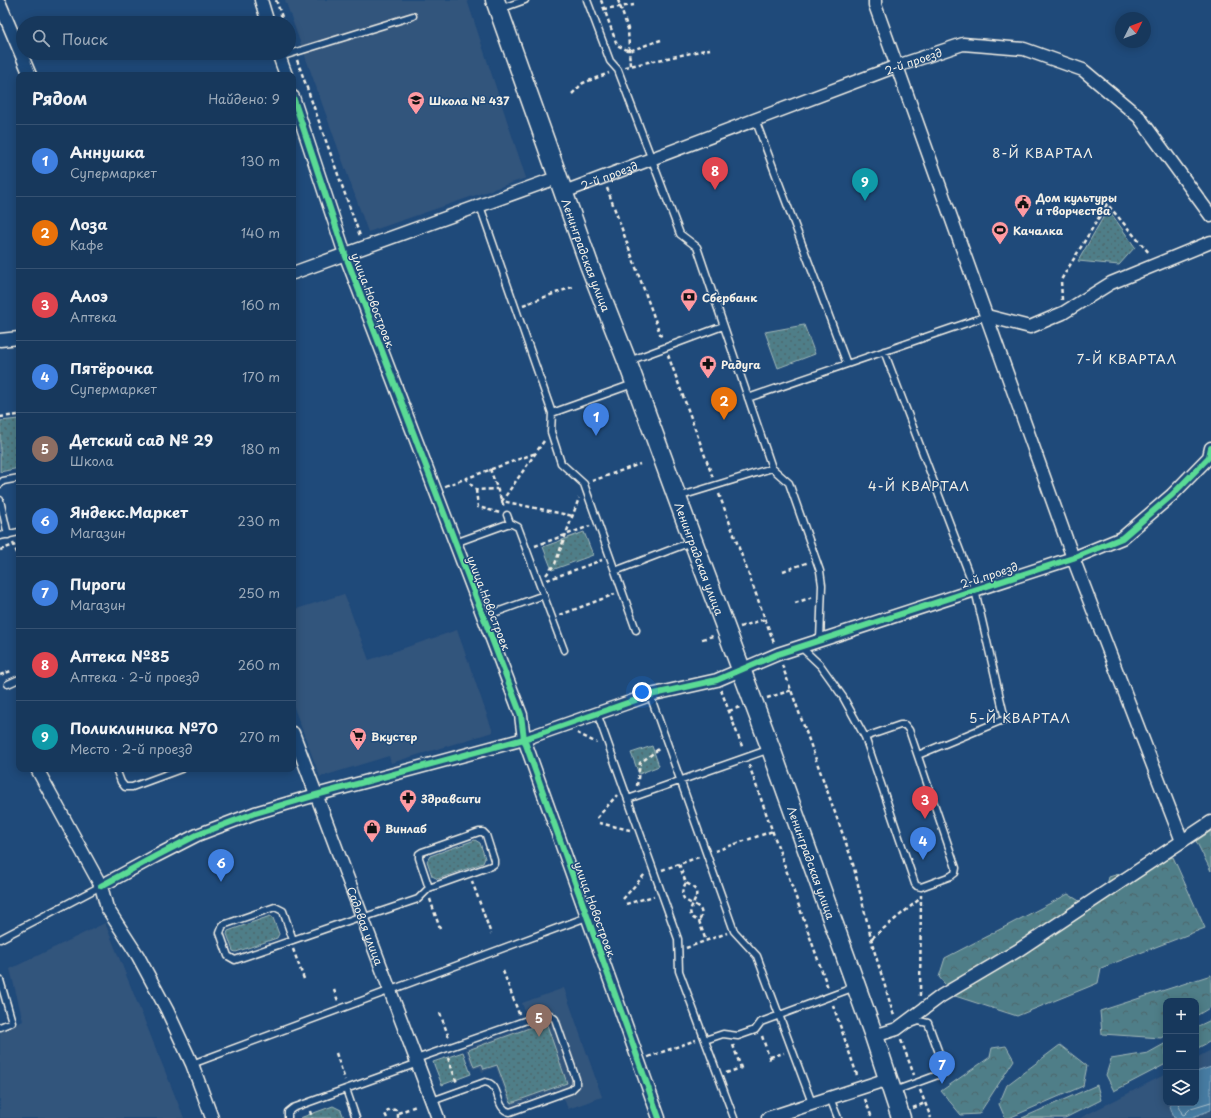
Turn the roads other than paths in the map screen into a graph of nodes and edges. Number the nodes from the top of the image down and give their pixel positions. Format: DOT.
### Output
graph roads {
  1 [pos="261,0"];
  2 [pos="525,0"];
  3 [pos="587,0"];
  4 [pos="875,0"];
  5 [pos="0,4"];
  6 [pos="497,5"];
  7 [pos="266,16"];
  8 [pos="413,16"];
  9 [pos="16,42"];
  10 [pos="296,53"];
  11 [pos="24,60"];
  12 [pos="281,60"];
  13 [pos="897,66"];
  14 [pos="29,72"];
  15 [pos="285,72"];
  16 [pos="296,106"];
  17 [pos="756,119"];
  18 [pos="651,158"];
  19 [pos="561,184"];
  20 [pos="480,206"];
  21 [pos="1211,216"];
  22 [pos="1211,242"];
  23 [pos="345,254"];
  24 [pos="296,272"];
  25 [pos="986,316"];
  26 [pos="723,326"];
  27 [pos="16,338"];
  28 [pos="0,340"];
  29 [pos="884,351"];
  30 [pos="627,361"];
  31 [pos="847,364"];
  32 [pos="635,383"];
  33 [pos="748,398"];
  34 [pos="552,413"];
  35 [pos="1211,448"];
  36 [pos="772,468"];
  37 [pos="16,479"];
  38 [pos="0,484"];
  39 [pos="677,497"];
  40 [pos="0,500"];
  41 [pos="507,515"];
  42 [pos="510,523"];
  43 [pos="16,533"];
  44 [pos="8,534"];
  45 [pos="0,536"];
  46 [pos="693,541"];
  47 [pos="455,544"];
  48 [pos="1073,558"];
  49 [pos="615,571"];
  50 [pos="975,590"];
  51 [pos="544,595"];
  52 [pos="483,617"];
  53 [pos="636,630"];
  54 [pos="820,640"];
  55 [pos="801,647"];
  56 [pos="564,650"];
  57 [pos="741,670"];
  58 [pos="16,680"];
  59 [pos="8,684"];
  60 [pos="650,695"];
  61 [pos="597,713"];
  62 [pos="865,737"];
  63 [pos="524,739"];
  64 [pos="296,741"];
  65 [pos="771,748"];
  66 [pos="918,755"];
  67 [pos="39,772"];
  68 [pos="117,772"];
  69 [pos="173,772"];
  70 [pos="680,781"];
  71 [pos="316,795"];
  72 [pos="628,799"];
  73 [pos="1211,822"];
  74 [pos="1182,841"];
  75 [pos="101,886"];
  76 [pos="428,889"];
  77 [pos="362,917"];
  78 [pos="587,917"];
  79 [pos="0,939"];
  80 [pos="291,940"];
  81 [pos="0,980"];
  82 [pos="857,987"];
  83 [pos="390,990"];
  84 [pos="779,1015"];
  85 [pos="0,1027"];
  86 [pos="897,1028"];
  87 [pos="874,1036"];
  88 [pos="704,1039"];
  89 [pos="417,1061"];
  90 [pos="192,1064"];
  91 [pos="891,1085"];
  92 [pos="347,1088"];
  93 [pos="830,1098"];
  94 [pos="432,1101"];
  95 [pos="812,1104"];
  96 [pos="904,1114"];
  97 [pos="212,1118"];
  98 [pos="288,1118"];
  99 [pos="356,1118"];
  100 [pos="438,1118"];
  101 [pos="659,1118"];
  102 [pos="734,1118"];
  103 [pos="768,1118"];
  104 [pos="838,1118"];
  1 -- 7 [label="street"];
  2 -- 6 [label="lane"];
  3 -- 18 [label="lane"];
  4 -- 13 [label="street"];
  5 -- 9 [label="street"];
  6 -- 19 [label="main road, Ленинградская улица"];
  8 -- 10 [label="lane"];
  11 -- 14 [label="street"];
  12 -- 15 [label="street"];
  13 -- 17 [label="street, 2-й проезд"];
  13 -- 21 [label="street, 2-й проезд"];
  13 -- 25 [label="street"];
  16 -- 23 [label="street, улица Новостроек"];
  17 -- 18 [label="street, 2-й проезд"];
  17 -- 31 [label="lane"];
  18 -- 19 [label="street, 2-й проезд"];
  18 -- 26 [label="lane"];
  19 -- 20 [label="street, 2-й проезд"];
  19 -- 30 [label="main road, Ленинградская улица"];
  20 -- 23 [label="street, 2-й проезд"];
  20 -- 34 [label="lane"];
  22 -- 25 [label="street"];
  23 -- 24 [label="street, 2-й проезд"];
  23 -- 47 [label="street, улица Новостроек"];
  25 -- 29 [label="lane"];
  25 -- 48 [label="street"];
  26 -- 30 [label="lane"];
  26 -- 33 [label="lane"];
  27 -- 28 [label="street"];
  29 -- 31 [label="lane"];
  29 -- 50 [label="lane"];
  30 -- 32 [label="main road, Ленинградская улица"];
  31 -- 33 [label="lane"];
  32 -- 34 [label="lane"];
  32 -- 39 [label="main road, Ленинградская улица"];
  33 -- 36 [label="lane"];
  34 -- 49 [label="lane"];
  35 -- 48 [label="street, 2-й проезд"];
  36 -- 39 [label="lane"];
  36 -- 54 [label="lane"];
  37 -- 38 [label="lane"];
  39 -- 46 [label="main road, Ленинградская улица"];
  40 -- 44 [label="lane"];
  41 -- 42 [label="lane"];
  42 -- 47 [label="lane"];
  42 -- 51 [label="lane"];
  43 -- 44 [label="lane"];
  44 -- 45 [label="lane"];
  46 -- 49 [label="lane"];
  46 -- 57 [label="main road, Ленинградская улица"];
  47 -- 52 [label="street, улица Новостроек"];
  48 -- 50 [label="street, 2-й проезд"];
  48 -- 74 [label="street"];
  49 -- 53 [label="lane"];
  50 -- 54 [label="street, 2-й проезд"];
  50 -- 66 [label="lane"];
  51 -- 52 [label="lane"];
  51 -- 56 [label="lane"];
  52 -- 63 [label="street, улица Новостроек"];
  54 -- 55 [label="street, 2-й проезд"];
  55 -- 57 [label="street, 2-й проезд"];
  55 -- 62 [label="lane"];
  57 -- 60 [label="street, 2-й проезд"];
  57 -- 65 [label="main road, Ленинградская улица"];
  58 -- 59 [label="lane"];
  60 -- 61 [label="street, 2-й проезд"];
  60 -- 70 [label="lane"];
  61 -- 63 [label="street, 2-й проезд"];
  61 -- 72 [label="lane"];
  62 -- 66 [label="lane"];
  62 -- 66 [label="lane"];
  63 -- 71 [label="street, 2-й проезд"];
  63 -- 78 [label="street, улица Новостроек"];
  64 -- 71 [label="street, Садовая улица"];
  65 -- 70 [label="lane"];
  65 -- 82 [label="main road, Ленинградская улица"];
  67 -- 75 [label="street"];
  68 -- 69 [label="lane"];
  70 -- 72 [label="lane"];
  70 -- 84 [label="lane"];
  71 -- 75 [label="street, 2-й проезд"];
  71 -- 77 [label="street, Садовая улица"];
  72 -- 88 [label="lane"];
  73 -- 74 [label="street"];
  74 -- 86 [label="street"];
  75 -- 79 [label="lane"];
  75 -- 90 [label="street"];
  76 -- 76 [label="lane"];
  76 -- 77 [label="lane"];
  77 -- 80 [label="lane"];
  77 -- 83 [label="street, Садовая улица"];
  78 -- 83 [label="lane"];
  78 -- 101 [label="street, улица Новостроек"];
  80 -- 80 [label="lane"];
  81 -- 85 [label="lane"];
  82 -- 84 [label="lane"];
  82 -- 87 [label="main road, Ленинградская улица"];
  83 -- 89 [label="street, Садовая улица"];
  83 -- 90 [label="lane"];
  84 -- 88 [label="lane"];
  84 -- 95 [label="lane"];
  86 -- 87 [label="street"];
  86 -- 91 [label="lane"];
  87 -- 91 [label="main road, Ленинградская улица"];
  88 -- 102 [label="lane"];
  89 -- 92 [label="lane"];
  89 -- 94 [label="street, Садовая улица"];
  89 -- 94 [label="lane"];
  90 -- 97 [label="street"];
  91 -- 93 [label="street"];
  91 -- 96 [label="main road, Ленинградская улица"];
  92 -- 98 [label="lane"];
  92 -- 99 [label="lane"];
  93 -- 95 [label="street"];
  93 -- 104 [label="lane"];
  94 -- 100 [label="street, Садовая улица"];
  95 -- 103 [label="street"];
}
